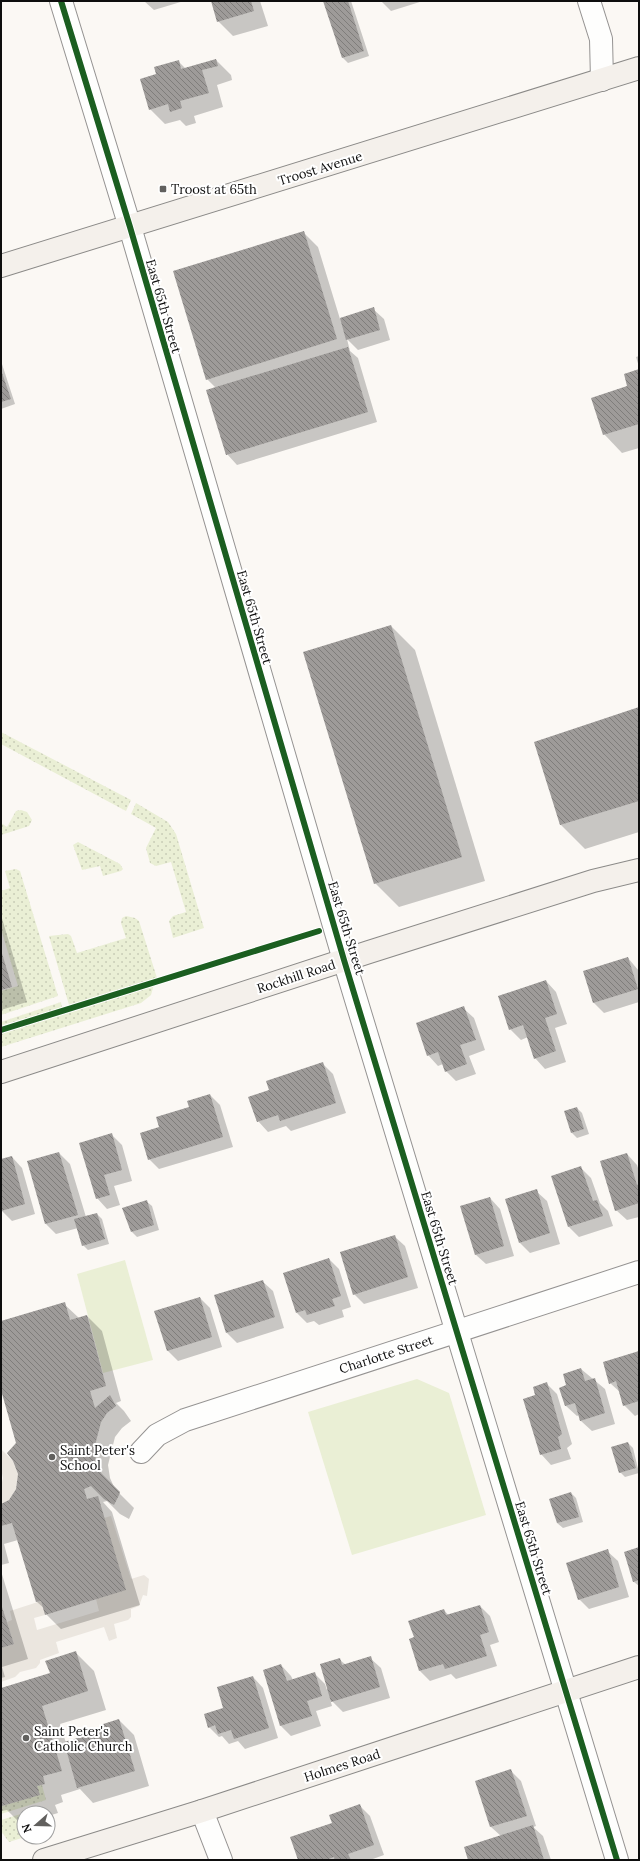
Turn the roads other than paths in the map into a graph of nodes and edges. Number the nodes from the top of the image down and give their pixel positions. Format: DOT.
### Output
graph roads {
  1 [pos="60,1"];
  2 [pos="589,1"];
  3 [pos="639,68"];
  4 [pos="602,80"];
  5 [pos="130,228"];
  6 [pos="1,266"];
  7 [pos="639,870"];
  8 [pos="344,960"];
  9 [pos="1,1072"];
  10 [pos="639,1272"];
  11 [pos="457,1331"];
  12 [pos="141,1452"];
  13 [pos="639,1667"];
  14 [pos="566,1690"];
  15 [pos="202,1811"];
  16 [pos="44,1860"];
  17 [pos="221,1860"];
  18 [pos="617,1860"];
  1 -- 5 [label="street, East 65th Street"];
  2 -- 4 [label="street"];
  3 -- 4 [label="main road, Troost Avenue"];
  4 -- 5 [label="main road, Troost Avenue"];
  5 -- 6 [label="main road, Troost Avenue"];
  5 -- 8 [label="street, East 65th Street"];
  7 -- 8 [label="main road, Rockhill Road"];
  8 -- 9 [label="main road, Rockhill Road"];
  8 -- 11 [label="street, East 65th Street"];
  10 -- 11 [label="street, Charlotte Street"];
  11 -- 12 [label="street, Charlotte Street"];
  11 -- 14 [label="street, East 65th Street"];
  13 -- 14 [label="main road, Holmes Road"];
  14 -- 15 [label="main road, Holmes Road"];
  14 -- 18 [label="street, East 65th Street"];
  15 -- 16 [label="main road, Holmes Road"];
  15 -- 17 [label="street"];
}
